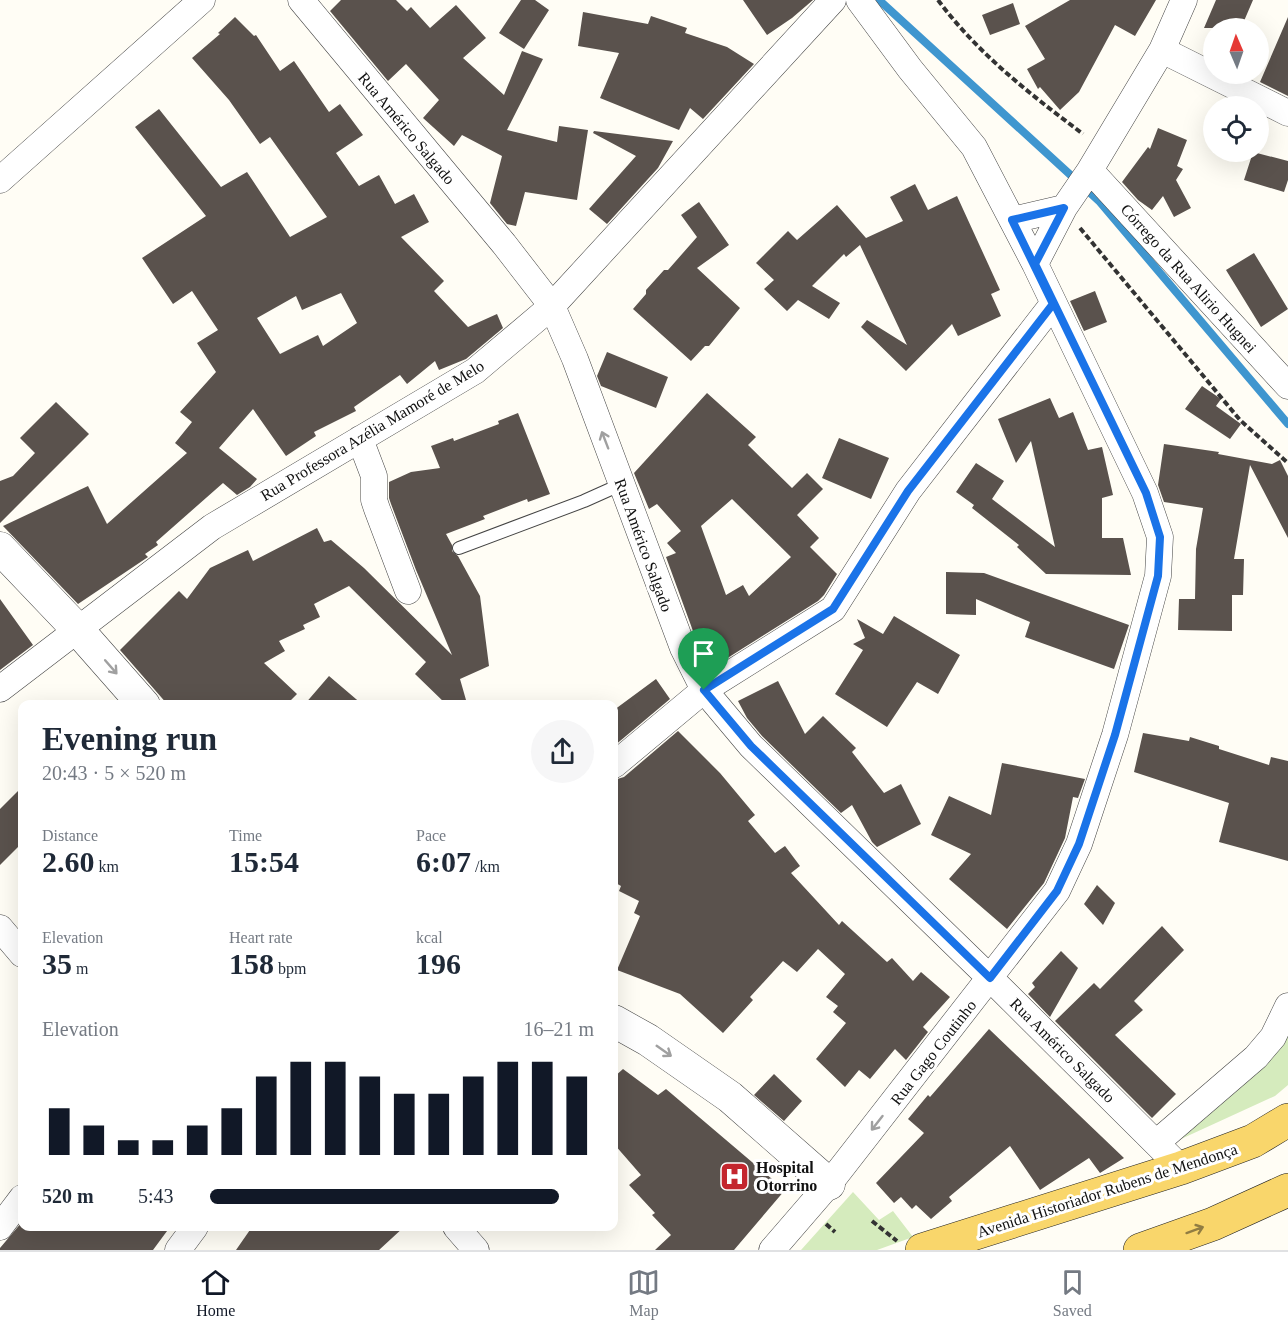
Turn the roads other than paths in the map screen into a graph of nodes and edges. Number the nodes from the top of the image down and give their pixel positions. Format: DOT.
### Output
graph roads {
  1 [pos="202,0"];
  2 [pos="301,0"];
  3 [pos="833,0"];
  4 [pos="859,0"];
  5 [pos="1184,0"];
  6 [pos="1162,50"];
  7 [pos="1288,113"];
  8 [pos="1093,166"];
  9 [pos="0,180"];
  10 [pos="1066,205"];
  11 [pos="1012,220"];
  12 [pos="1035,264"];
  13 [pos="1053,304"];
  14 [pos="552,306"];
  15 [pos="1288,386"];
  16 [pos="360,439"];
  17 [pos="622,484"];
  18 [pos="0,548"];
  19 [pos="459,548"];
  20 [pos="408,591"];
  21 [pos="78,630"];
  22 [pos="0,689"];
  23 [pos="704,690"];
  24 [pos="140,700"];
  25 [pos="618,762"];
  26 [pos="0,928"];
  27 [pos="18,949"];
  28 [pos="990,978"];
  29 [pos="1288,1006"];
  30 [pos="618,1024"];
  31 [pos="1288,1120"];
  32 [pos="1156,1143"];
  33 [pos="1180,1168"];
  34 [pos="829,1184"];
  35 [pos="1288,1190"];
  36 [pos="18,1203"];
  37 [pos="0,1227"];
  38 [pos="192,1231"];
  39 [pos="460,1231"];
  40 [pos="908,1244"];
  41 [pos="177,1250"];
  42 [pos="477,1250"];
  43 [pos="772,1250"];
  44 [pos="1140,1250"];
  1 -- 9 [label="street"];
  2 -- 14 [label="street, Rua Américo Salgado"];
  3 -- 14 [label="street, Rua Professora Azélia Mamoré de Melo"];
  4 -- 11 [label="street, Rua Gago Coutinho"];
  5 -- 6 [label="street"];
  6 -- 7 [label="street"];
  6 -- 8 [label="street"];
  8 -- 10 [label="street"];
  8 -- 15 [label="street, Córrego da Rua Alirio Hugnei"];
  10 -- 11 [label="street"];
  10 -- 12 [label="street"];
  11 -- 12 [label="street, Rua Gago Coutinho"];
  12 -- 13 [label="street, Rua Gago Coutinho"];
  13 -- 23 [label="street"];
  13 -- 28 [label="street, Rua Gago Coutinho"];
  14 -- 16 [label="street, Rua Professora Azélia Mamoré de Melo"];
  17 -- 14 [label="street, Rua Américo Salgado, one-way"];
  16 -- 20 [label="street"];
  16 -- 21 [label="street, Rua Professora Azélia Mamoré de Melo"];
  17 -- 19 [label="lane"];
  17 -- 23 [label="street, Rua Américo Salgado"];
  18 -- 21 [label="street"];
  21 -- 22 [label="street, Rua Professora Azélia Mamoré de Melo"];
  21 -- 24 [label="street, one-way"];
  23 -- 25 [label="street"];
  23 -- 28 [label="street, Rua Américo Salgado"];
  26 -- 27 [label="street"];
  28 -- 32 [label="street, Rua Américo Salgado"];
  28 -- 34 [label="street, Rua Gago Coutinho, one-way"];
  29 -- 32 [label="street"];
  30 -- 34 [label="street, one-way"];
  31 -- 33 [label="main road, Avenida Historiador Rubens de Mendonça"];
  32 -- 33 [label="street, Rua Américo Salgado"];
  33 -- 40 [label="main road, Avenida Historiador Rubens de Mendonça"];
  34 -- 43 [label="street, Rua Gago Coutinho"];
  44 -- 35 [label="main road, one-way"];
  36 -- 37 [label="street"];
  38 -- 41 [label="street"];
  39 -- 42 [label="street"];
}
